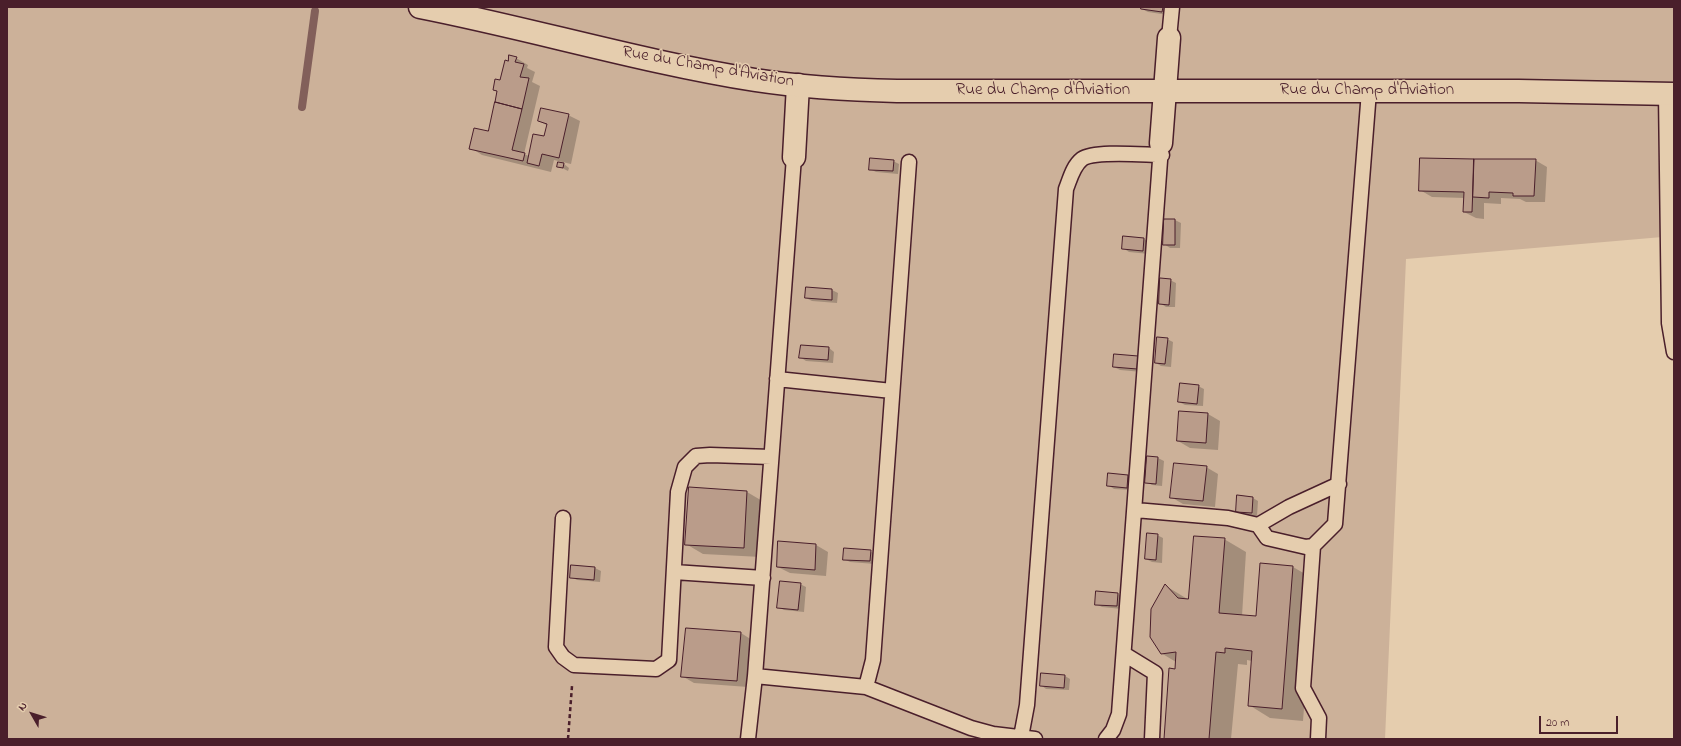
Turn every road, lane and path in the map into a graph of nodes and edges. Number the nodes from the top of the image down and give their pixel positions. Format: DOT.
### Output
graph roads {
  1 [pos="420,7"];
  2 [pos="1172,7"];
  3 [pos="1169,38"];
  4 [pos="798,85"];
  5 [pos="1165,91"];
  6 [pos="1368,91"];
  7 [pos="1670,93"];
  8 [pos="1162,149"];
  9 [pos="794,156"];
  10 [pos="909,162"];
  11 [pos="1674,352"];
  12 [pos="777,379"];
  13 [pos="892,391"];
  14 [pos="771,457"];
  15 [pos="1339,484"];
  16 [pos="1135,510"];
  17 [pos="563,518"];
  18 [pos="1258,525"];
  19 [pos="1313,546"];
  20 [pos="674,572"];
  21 [pos="763,578"];
  22 [pos="1124,654"];
  23 [pos="574,665"];
  24 [pos="755,676"];
  25 [pos="866,687"];
  26 [pos="1021,737"];
  27 [pos="568,739"];
  28 [pos="748,739"];
  29 [pos="1035,739"];
  30 [pos="1106,739"];
  31 [pos="1152,739"];
  32 [pos="1318,739"];
  1 -- 4 [label="street, Rue du Champ d'Aviation"];
  2 -- 3 [label="lane"];
  3 -- 5 [label="street"];
  4 -- 5 [label="street, Rue du Champ d'Aviation"];
  4 -- 9 [label="street"];
  5 -- 6 [label="street, Rue du Champ d'Aviation"];
  5 -- 8 [label="street"];
  6 -- 7 [label="street, Rue du Champ d'Aviation"];
  6 -- 15 [label="lane"];
  7 -- 11 [label="lane"];
  8 -- 16 [label="lane"];
  8 -- 26 [label="lane"];
  9 -- 12 [label="lane"];
  10 -- 13 [label="lane"];
  12 -- 13 [label="lane"];
  12 -- 14 [label="lane"];
  13 -- 25 [label="lane"];
  14 -- 20 [label="lane"];
  14 -- 21 [label="lane"];
  15 -- 18 [label="lane"];
  15 -- 19 [label="lane"];
  16 -- 18 [label="lane"];
  16 -- 22 [label="lane"];
  17 -- 23 [label="lane"];
  18 -- 19 [label="lane"];
  19 -- 32 [label="lane"];
  20 -- 21 [label="lane"];
  20 -- 23 [label="lane"];
  21 -- 24 [label="lane"];
  22 -- 30 [label="lane"];
  22 -- 31 [label="lane"];
  23 -- 27 [label="path"];
  24 -- 25 [label="lane"];
  24 -- 28 [label="lane"];
  25 -- 26 [label="lane"];
  26 -- 29 [label="lane"];
}
